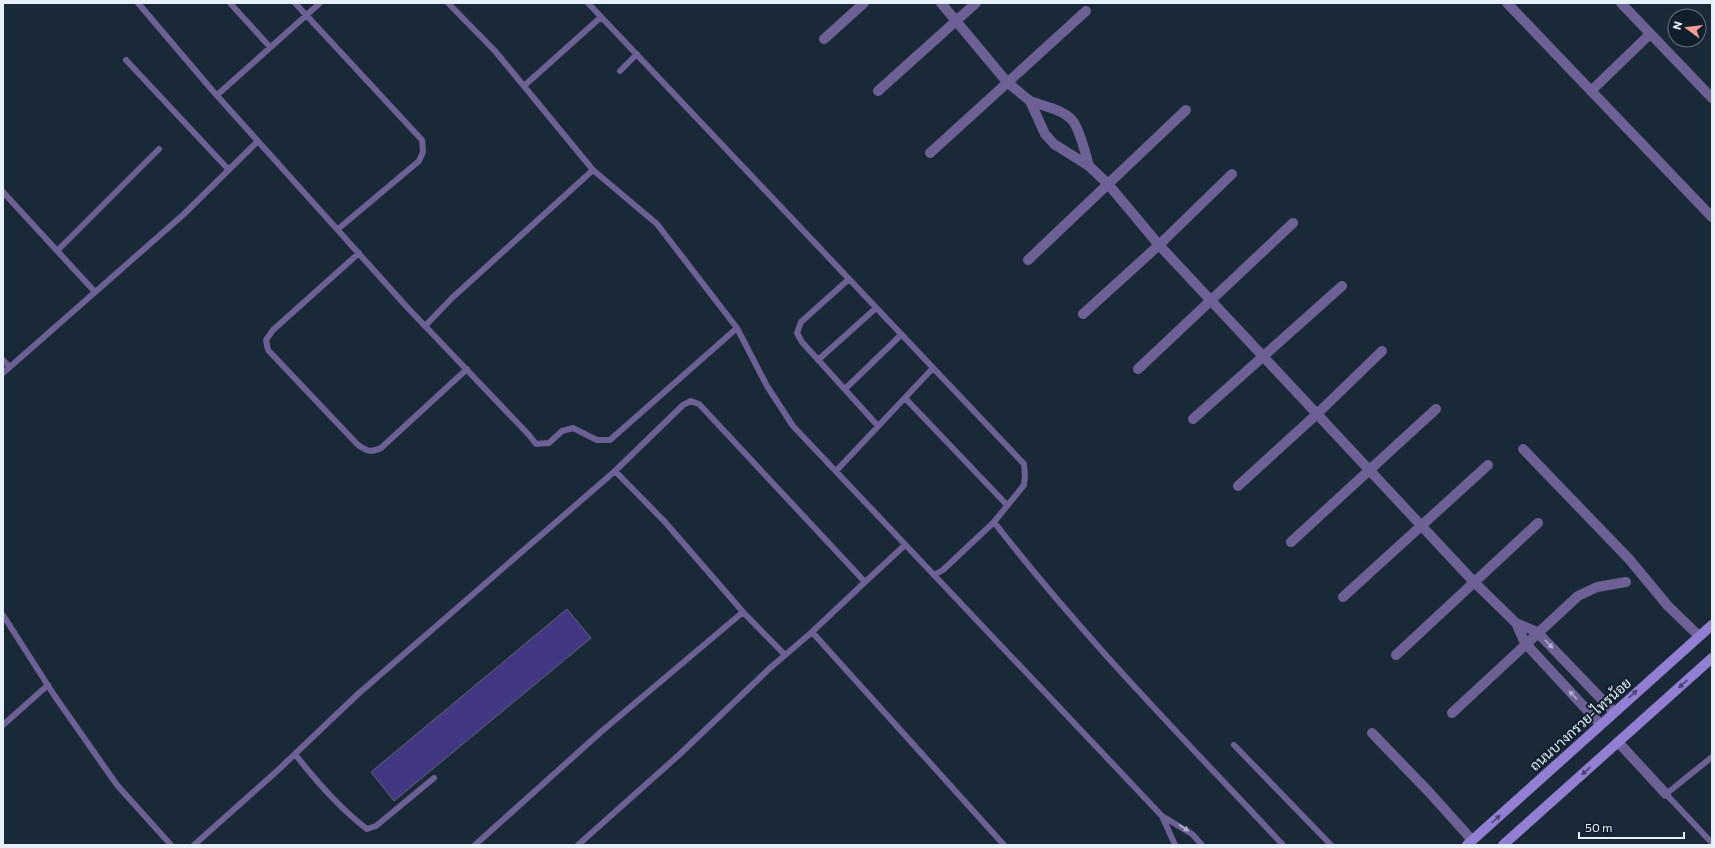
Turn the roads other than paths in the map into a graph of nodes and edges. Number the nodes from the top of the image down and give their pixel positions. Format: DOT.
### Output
graph roads {
  1 [pos="138,3"];
  2 [pos="230,3"];
  3 [pos="295,3"];
  4 [pos="320,3"];
  5 [pos="448,3"];
  6 [pos="588,3"];
  7 [pos="864,3"];
  8 [pos="941,3"];
  9 [pos="976,3"];
  10 [pos="1507,3"];
  11 [pos="1621,3"];
  12 [pos="1086,11"];
  13 [pos="306,15"];
  14 [pos="601,17"];
  15 [pos="957,21"];
  16 [pos="1650,34"];
  17 [pos="824,39"];
  18 [pos="270,48"];
  19 [pos="637,54"];
  20 [pos="126,60"];
  21 [pos="620,71"];
  22 [pos="1007,82"];
  23 [pos="524,86"];
  24 [pos="878,91"];
  25 [pos="1591,91"];
  26 [pos="217,95"];
  27 [pos="1712,98"];
  28 [pos="1030,101"];
  29 [pos="1186,110"];
  30 [pos="258,141"];
  31 [pos="159,149"];
  32 [pos="930,153"];
  33 [pos="1089,166"];
  34 [pos="229,170"];
  35 [pos="593,170"];
  36 [pos="1232,174"];
  37 [pos="1108,184"];
  38 [pos="3,192"];
  39 [pos="1712,217"];
  40 [pos="1293,223"];
  41 [pos="338,229"];
  42 [pos="1159,245"];
  43 [pos="57,251"];
  44 [pos="359,252"];
  45 [pos="1028,260"];
  46 [pos="849,279"];
  47 [pos="1342,286"];
  48 [pos="94,292"];
  49 [pos="1210,300"];
  50 [pos="876,308"];
  51 [pos="1083,314"];
  52 [pos="426,326"];
  53 [pos="737,328"];
  54 [pos="901,335"];
  55 [pos="1382,351"];
  56 [pos="1263,355"];
  57 [pos="3,360"];
  58 [pos="818,360"];
  59 [pos="10,367"];
  60 [pos="933,368"];
  61 [pos="467,369"];
  62 [pos="1138,369"];
  63 [pos="3,373"];
  64 [pos="845,390"];
  65 [pos="905,398"];
  66 [pos="1436,409"];
  67 [pos="1318,414"];
  68 [pos="1193,419"];
  69 [pos="878,426"];
  70 [pos="1523,449"];
  71 [pos="1488,465"];
  72 [pos="1370,470"];
  73 [pos="615,471"];
  74 [pos="836,471"];
  75 [pos="1238,486"];
  76 [pos="1008,505"];
  77 [pos="994,522"];
  78 [pos="1538,523"];
  79 [pos="1422,526"];
  80 [pos="1291,542"];
  81 [pos="905,545"];
  82 [pos="934,575"];
  83 [pos="865,582"];
  84 [pos="1474,582"];
  85 [pos="1626,582"];
  86 [pos="1343,597"];
  87 [pos="743,612"];
  88 [pos="3,615"];
  89 [pos="1516,623"];
  90 [pos="1712,624"];
  91 [pos="812,632"];
  92 [pos="1537,632"];
  93 [pos="1699,636"];
  94 [pos="1525,643"];
  95 [pos="785,655"];
  96 [pos="1396,655"];
  97 [pos="1712,658"];
  98 [pos="48,685"];
  99 [pos="1452,712"];
  100 [pos="1614,712"];
  101 [pos="1600,724"];
  102 [pos="3,725"];
  103 [pos="1372,733"];
  104 [pos="1618,742"];
  105 [pos="1234,745"];
  106 [pos="295,754"];
  107 [pos="1712,757"];
  108 [pos="434,778"];
  109 [pos="1666,794"];
  110 [pos="1162,816"];
  111 [pos="1469,843"];
  112 [pos="1712,843"];
  113 [pos="171,845"];
  114 [pos="194,845"];
  115 [pos="475,845"];
  116 [pos="578,845"];
  117 [pos="1004,845"];
  118 [pos="1175,845"];
  119 [pos="1202,845"];
  120 [pos="1283,845"];
  121 [pos="1331,845"];
  122 [pos="1503,845"];
  1 -- 26 [label="lane"];
  2 -- 18 [label="lane"];
  3 -- 13 [label="lane"];
  4 -- 13 [label="lane"];
  5 -- 23 [label="lane"];
  6 -- 14 [label="lane"];
  7 -- 17 [label="street"];
  8 -- 15 [label="street"];
  9 -- 15 [label="street"];
  10 -- 25 [label="street"];
  11 -- 16 [label="street"];
  12 -- 22 [label="street"];
  13 -- 18 [label="lane"];
  13 -- 41 [label="lane"];
  14 -- 19 [label="lane"];
  14 -- 23 [label="lane"];
  15 -- 22 [label="street"];
  15 -- 24 [label="street"];
  16 -- 25 [label="street"];
  16 -- 27 [label="street"];
  18 -- 26 [label="lane"];
  19 -- 21 [label="lane"];
  19 -- 46 [label="lane"];
  20 -- 34 [label="lane"];
  22 -- 28 [label="street"];
  22 -- 32 [label="street"];
  23 -- 35 [label="lane"];
  25 -- 39 [label="street"];
  26 -- 30 [label="lane"];
  28 -- 33 [label="street"];
  28 -- 33 [label="street"];
  29 -- 37 [label="street"];
  30 -- 34 [label="lane"];
  30 -- 41 [label="lane"];
  31 -- 43 [label="lane"];
  33 -- 37 [label="street"];
  34 -- 48 [label="lane"];
  35 -- 52 [label="lane"];
  35 -- 53 [label="lane"];
  36 -- 42 [label="street"];
  37 -- 42 [label="street"];
  37 -- 45 [label="street"];
  38 -- 43 [label="lane"];
  40 -- 49 [label="street"];
  41 -- 44 [label="lane"];
  42 -- 49 [label="street"];
  42 -- 51 [label="street"];
  43 -- 48 [label="lane"];
  44 -- 52 [label="lane"];
  44 -- 61 [label="lane"];
  46 -- 50 [label="lane"];
  46 -- 58 [label="lane"];
  47 -- 56 [label="street"];
  48 -- 59 [label="lane"];
  49 -- 56 [label="street"];
  49 -- 62 [label="street"];
  50 -- 54 [label="lane"];
  50 -- 58 [label="lane"];
  52 -- 61 [label="lane"];
  53 -- 61 [label="lane"];
  53 -- 74 [label="lane"];
  54 -- 60 [label="lane"];
  54 -- 64 [label="lane"];
  55 -- 67 [label="street"];
  56 -- 67 [label="street"];
  56 -- 68 [label="street"];
  57 -- 59 [label="lane"];
  58 -- 64 [label="lane"];
  59 -- 63 [label="lane"];
  60 -- 65 [label="lane"];
  60 -- 76 [label="lane"];
  64 -- 69 [label="lane"];
  65 -- 69 [label="lane"];
  65 -- 76 [label="lane"];
  66 -- 72 [label="street"];
  67 -- 72 [label="street"];
  67 -- 75 [label="street"];
  69 -- 74 [label="lane"];
  70 -- 93 [label="street"];
  71 -- 79 [label="street"];
  72 -- 79 [label="street"];
  72 -- 80 [label="street"];
  73 -- 83 [label="lane"];
  73 -- 87 [label="lane"];
  73 -- 106 [label="lane"];
  74 -- 81 [label="lane"];
  76 -- 77 [label="lane"];
  77 -- 82 [label="lane"];
  77 -- 120 [label="lane"];
  78 -- 84 [label="street"];
  79 -- 84 [label="street"];
  79 -- 86 [label="street"];
  81 -- 82 [label="lane"];
  81 -- 83 [label="lane"];
  82 -- 110 [label="lane"];
  83 -- 91 [label="lane"];
  84 -- 89 [label="street"];
  84 -- 96 [label="street"];
  85 -- 92 [label="street"];
  87 -- 95 [label="lane"];
  87 -- 115 [label="lane"];
  88 -- 98 [label="lane"];
  89 -- 92 [label="street"];
  89 -- 94 [label="street"];
  90 -- 93 [label="main road, ถนนบางกรวย-ไทรน้อย"];
  91 -- 95 [label="lane"];
  91 -- 117 [label="lane"];
  92 -- 94 [label="street"];
  92 -- 100 [label="street, one-way"];
  100 -- 93 [label="main road, ถนนบางกรวย-ไทรน้อย, one-way"];
  94 -- 99 [label="street"];
  101 -- 94 [label="street, one-way"];
  95 -- 116 [label="lane"];
  97 -- 104 [label="main road, one-way"];
  98 -- 102 [label="lane"];
  98 -- 113 [label="lane"];
  100 -- 101 [label="main road, ถนนบางกรวย-ไทรน้อย"];
  111 -- 101 [label="main road, ถนนบางกรวย-ไทรน้อย, one-way"];
  103 -- 111 [label="street"];
  104 -- 109 [label="street"];
  104 -- 122 [label="main road, one-way"];
  105 -- 121 [label="lane"];
  106 -- 108 [label="lane"];
  106 -- 114 [label="lane"];
  107 -- 109 [label="lane"];
  109 -- 112 [label="lane"];
  110 -- 118 [label="lane"];
  110 -- 119 [label="lane, one-way"];
}
